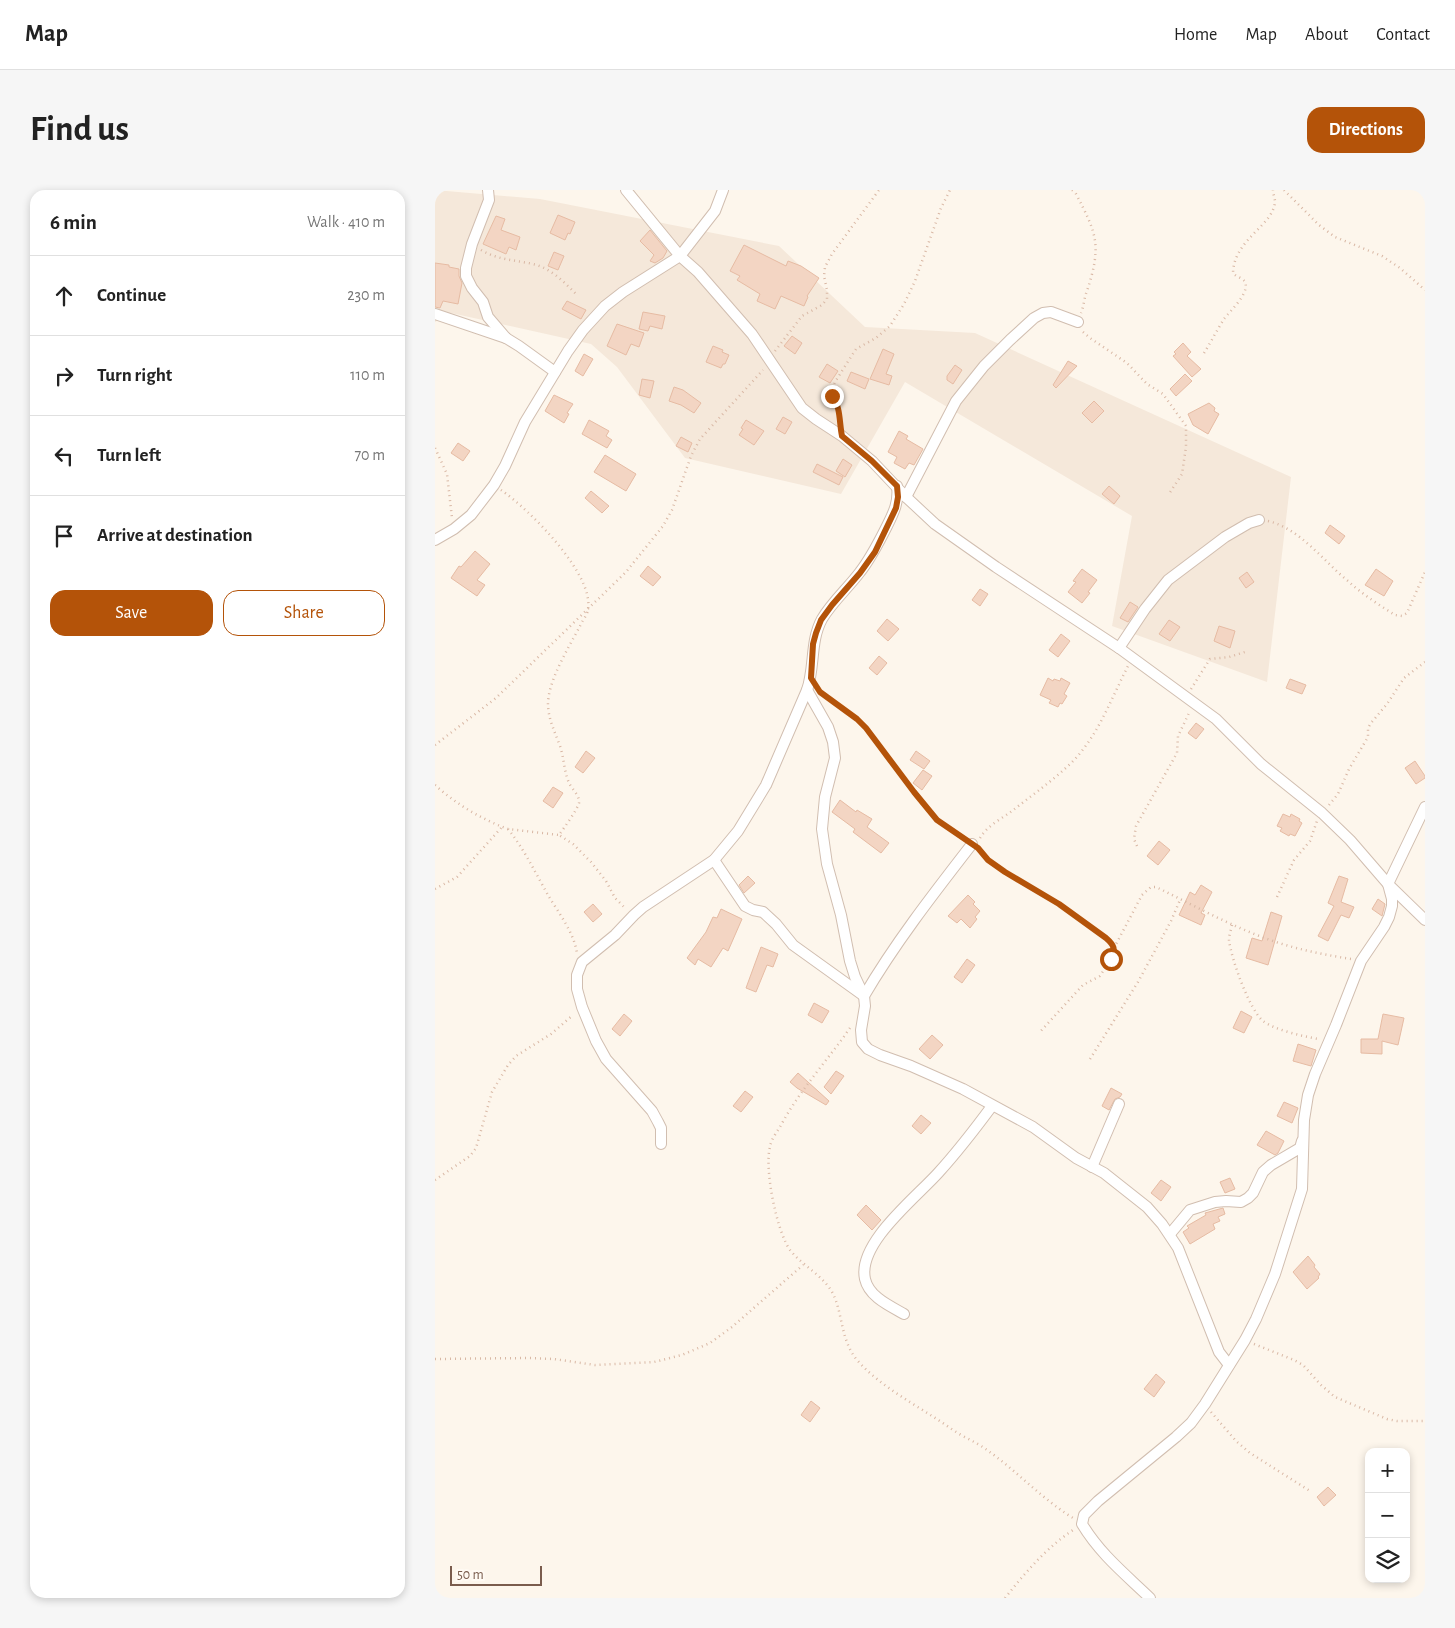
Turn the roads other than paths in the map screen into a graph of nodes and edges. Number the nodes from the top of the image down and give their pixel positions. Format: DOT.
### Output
graph roads {
  1 [pos="488,190"];
  2 [pos="626,190"];
  3 [pos="723,190"];
  4 [pos="680,256"];
  5 [pos="435,314"];
  6 [pos="1079,322"];
  7 [pos="506,338"];
  8 [pos="555,372"];
  9 [pos="897,486"];
  10 [pos="905,497"];
  11 [pos="1259,520"];
  12 [pos="435,540"];
  13 [pos="1119,648"];
  14 [pos="807,690"];
  15 [pos="1425,807"];
  16 [pos="975,846"];
  17 [pos="714,860"];
  18 [pos="1388,884"];
  19 [pos="1425,920"];
  20 [pos="864,996"];
  21 [pos="1119,1104"];
  22 [pos="992,1106"];
  23 [pos="1303,1139"];
  24 [pos="661,1144"];
  25 [pos="1092,1167"];
  26 [pos="1170,1234"];
  27 [pos="904,1314"];
  28 [pos="1229,1364"];
  29 [pos="1150,1598"];
  1 -- 7 [label="street"];
  2 -- 4 [label="street"];
  3 -- 4 [label="street"];
  4 -- 8 [label="street"];
  4 -- 9 [label="street"];
  5 -- 7 [label="street"];
  6 -- 10 [label="street"];
  7 -- 8 [label="street"];
  8 -- 12 [label="street"];
  9 -- 10 [label="street"];
  9 -- 14 [label="street"];
  10 -- 13 [label="street"];
  11 -- 13 [label="street"];
  13 -- 18 [label="street"];
  14 -- 17 [label="street"];
  14 -- 20 [label="street"];
  15 -- 18 [label="street"];
  16 -- 20 [label="street"];
  17 -- 20 [label="street"];
  17 -- 24 [label="street"];
  18 -- 19 [label="street"];
  18 -- 23 [label="street"];
  20 -- 22 [label="street"];
  21 -- 25 [label="street"];
  22 -- 25 [label="street"];
  22 -- 27 [label="street"];
  23 -- 26 [label="street"];
  23 -- 28 [label="street"];
  25 -- 26 [label="street"];
  26 -- 28 [label="street"];
  28 -- 29 [label="street"];
}
